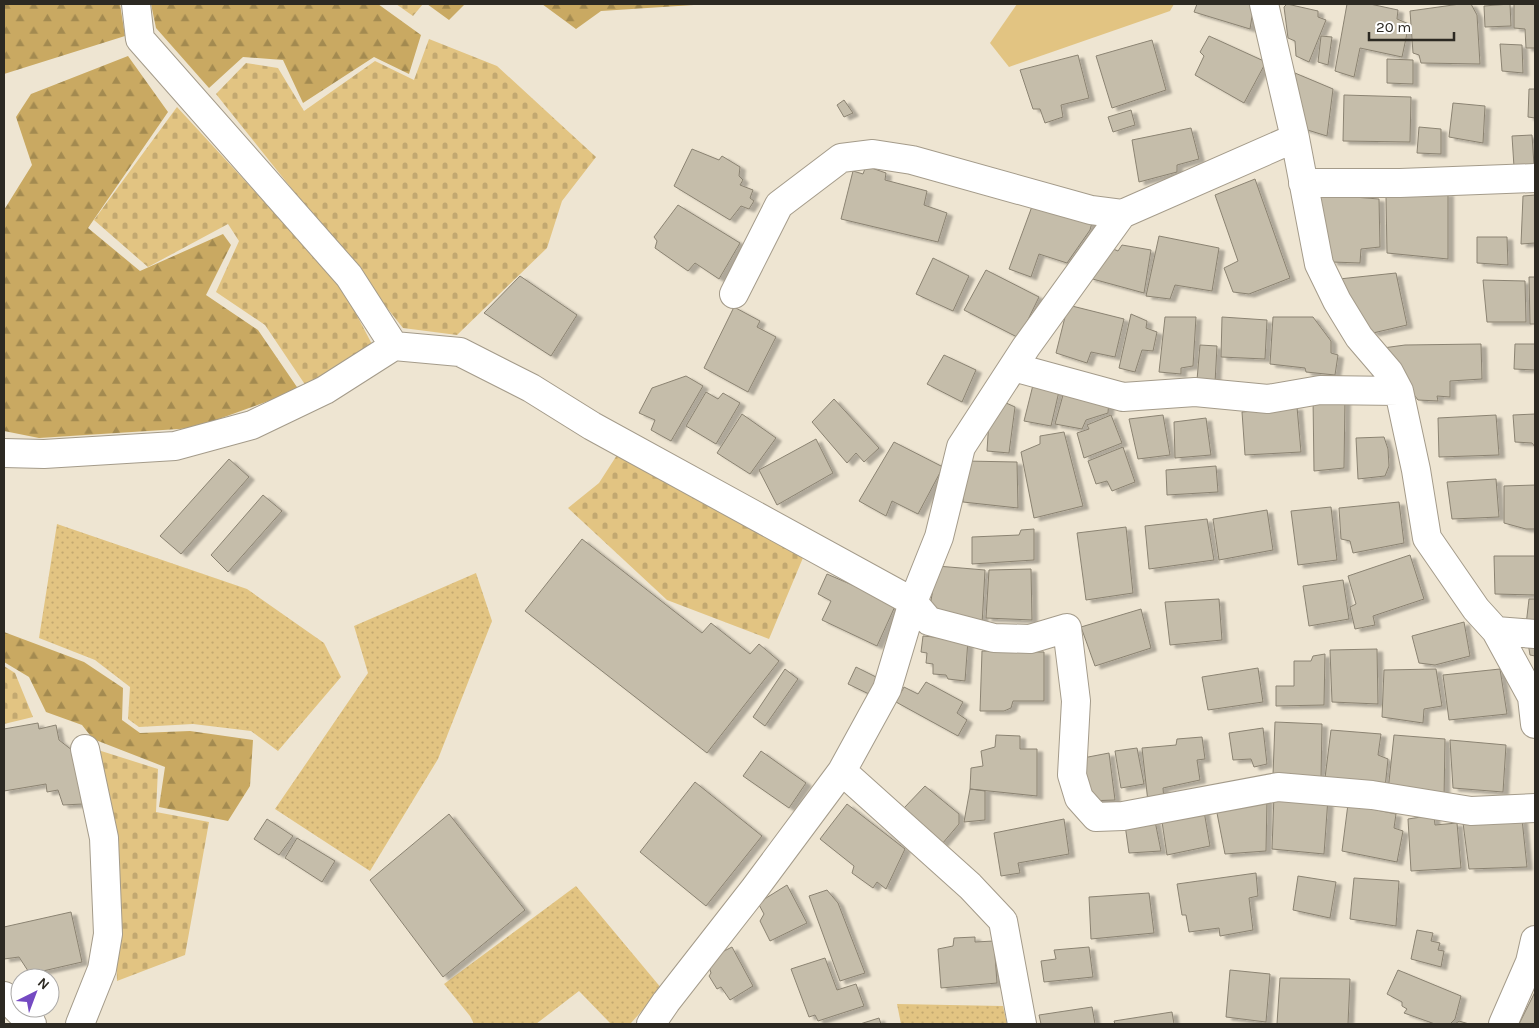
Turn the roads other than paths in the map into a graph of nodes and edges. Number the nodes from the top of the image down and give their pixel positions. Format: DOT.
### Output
graph roads {
  1 [pos="136,4"];
  2 [pos="1264,4"];
  3 [pos="1295,138"];
  4 [pos="1535,178"];
  5 [pos="1303,183"];
  6 [pos="1122,214"];
  7 [pos="734,294"];
  8 [pos="394,346"];
  9 [pos="1013,367"];
  10 [pos="1399,391"];
  11 [pos="4,452"];
  12 [pos="913,602"];
  13 [pos="1496,631"];
  14 [pos="1535,634"];
  15 [pos="1535,724"];
  16 [pos="85,749"];
  17 [pos="842,771"];
  18 [pos="1535,808"];
  19 [pos="1535,940"];
  20 [pos="4,996"];
  21 [pos="32,1024"];
  22 [pos="80,1024"];
  23 [pos="651,1024"];
  24 [pos="1022,1024"];
  25 [pos="1503,1024"];
  1 -- 8 [label="street"];
  2 -- 3 [label="street"];
  3 -- 5 [label="street"];
  3 -- 6 [label="street"];
  4 -- 5 [label="street"];
  5 -- 10 [label="street"];
  6 -- 7 [label="street"];
  6 -- 9 [label="street"];
  8 -- 11 [label="street"];
  8 -- 12 [label="street"];
  9 -- 10 [label="street"];
  9 -- 12 [label="street"];
  10 -- 13 [label="street"];
  12 -- 17 [label="street"];
  12 -- 18 [label="street"];
  13 -- 14 [label="street"];
  13 -- 15 [label="street"];
  16 -- 22 [label="street"];
  17 -- 23 [label="street"];
  17 -- 24 [label="street"];
  19 -- 25 [label="street"];
  20 -- 21 [label="street"];
}
